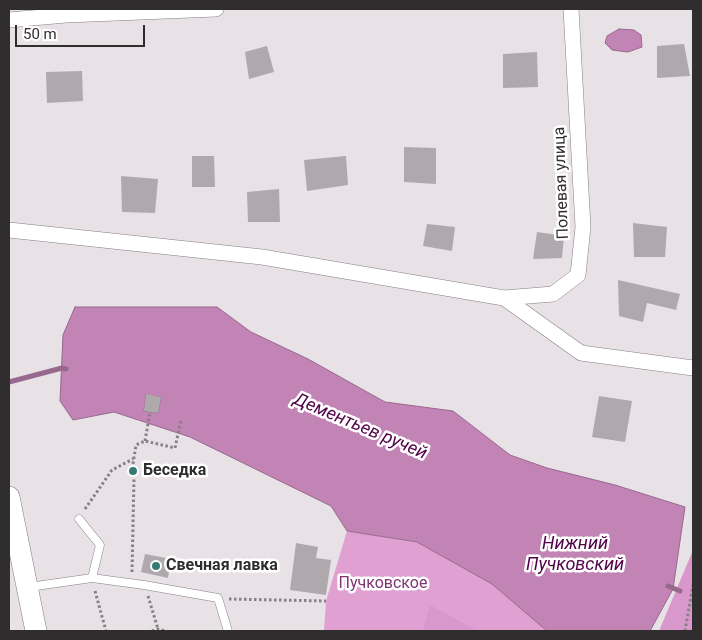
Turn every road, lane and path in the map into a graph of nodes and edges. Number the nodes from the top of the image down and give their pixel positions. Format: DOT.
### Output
graph roads {
  1 [pos="216,9"];
  2 [pos="571,9"];
  3 [pos="9,20"];
  4 [pos="9,230"];
  5 [pos="504,298"];
  6 [pos="693,368"];
  7 [pos="150,412"];
  8 [pos="181,420"];
  9 [pos="145,441"];
  10 [pos="134,459"];
  11 [pos="134,464"];
  12 [pos="134,478"];
  13 [pos="9,497"];
  14 [pos="79,519"];
  15 [pos="14,551"];
  16 [pos="92,578"];
  17 [pos="131,583"];
  18 [pos="693,584"];
  19 [pos="144,585"];
  20 [pos="27,588"];
  21 [pos="218,598"];
  22 [pos="326,601"];
  23 [pos="158,629"];
  24 [pos="36,631"];
  25 [pos="106,631"];
  26 [pos="152,631"];
  27 [pos="166,631"];
  28 [pos="228,631"];
  29 [pos="685,631"];
  1 -- 3 [label="street"];
  2 -- 5 [label="street, Полевая улица"];
  4 -- 5 [label="street"];
  5 -- 6 [label="street"];
  7 -- 9 [label="path"];
  8 -- 9 [label="path"];
  9 -- 10 [label="path"];
  10 -- 11 [label="path"];
  10 -- 14 [label="path"];
  12 -- 17 [label="path"];
  13 -- 15 [label="street"];
  14 -- 16 [label="lane"];
  15 -- 20 [label="street"];
  16 -- 17 [label="lane"];
  16 -- 20 [label="lane"];
  16 -- 25 [label="path"];
  17 -- 19 [label="lane"];
  18 -- 29 [label="path"];
  19 -- 21 [label="lane"];
  19 -- 23 [label="path"];
  20 -- 24 [label="street"];
  21 -- 22 [label="path"];
  21 -- 28 [label="lane"];
  23 -- 26 [label="path"];
  23 -- 27 [label="path"];
}
